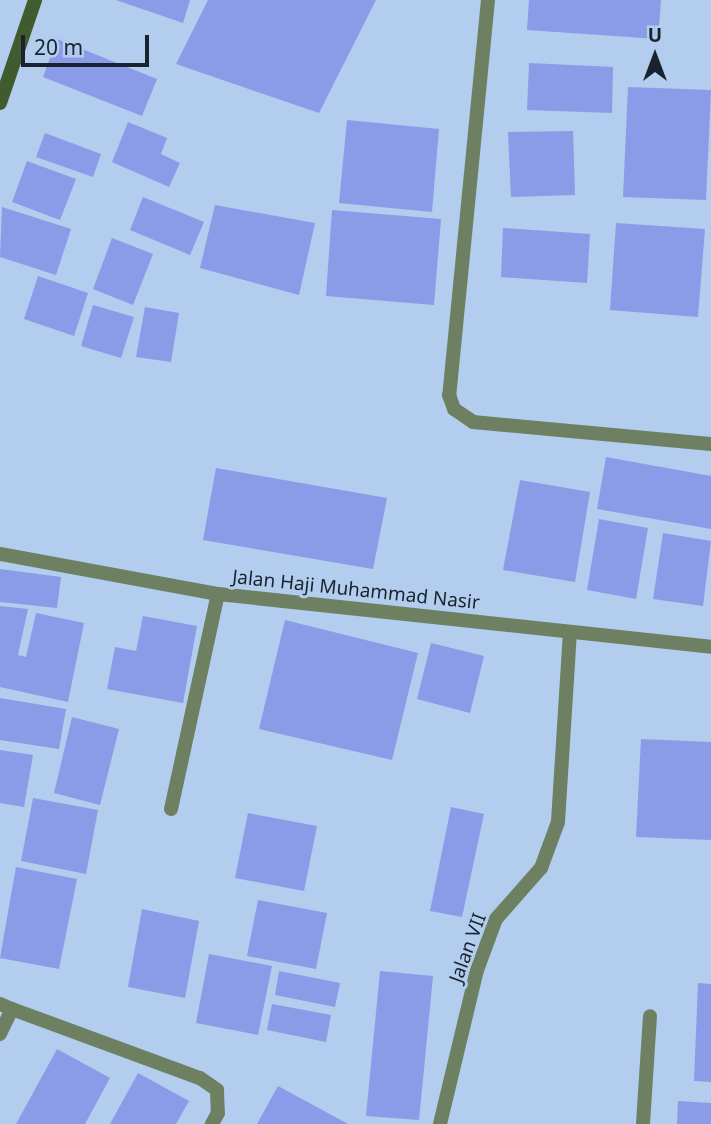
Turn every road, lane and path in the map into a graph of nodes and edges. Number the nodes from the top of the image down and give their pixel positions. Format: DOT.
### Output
graph roads {
  1 [pos="35,0"];
  2 [pos="488,0"];
  3 [pos="0,103"];
  4 [pos="711,444"];
  5 [pos="0,554"];
  6 [pos="218,594"];
  7 [pos="570,632"];
  8 [pos="711,647"];
  9 [pos="171,809"];
  10 [pos="6,1006"];
  11 [pos="650,1016"];
  12 [pos="0,1034"];
  13 [pos="212,1124"];
  14 [pos="440,1124"];
  15 [pos="643,1124"];
  1 -- 3 [label="main road"];
  2 -- 4 [label="street"];
  5 -- 6 [label="street, Jalan Haji Muhammad Nasir"];
  6 -- 7 [label="street, Jalan Haji Muhammad Nasir"];
  6 -- 9 [label="street"];
  7 -- 8 [label="street, Jalan Haji Muhammad Nasir"];
  7 -- 14 [label="street, Jalan VII"];
  10 -- 12 [label="street"];
  10 -- 13 [label="street"];
  11 -- 15 [label="street"];
}
